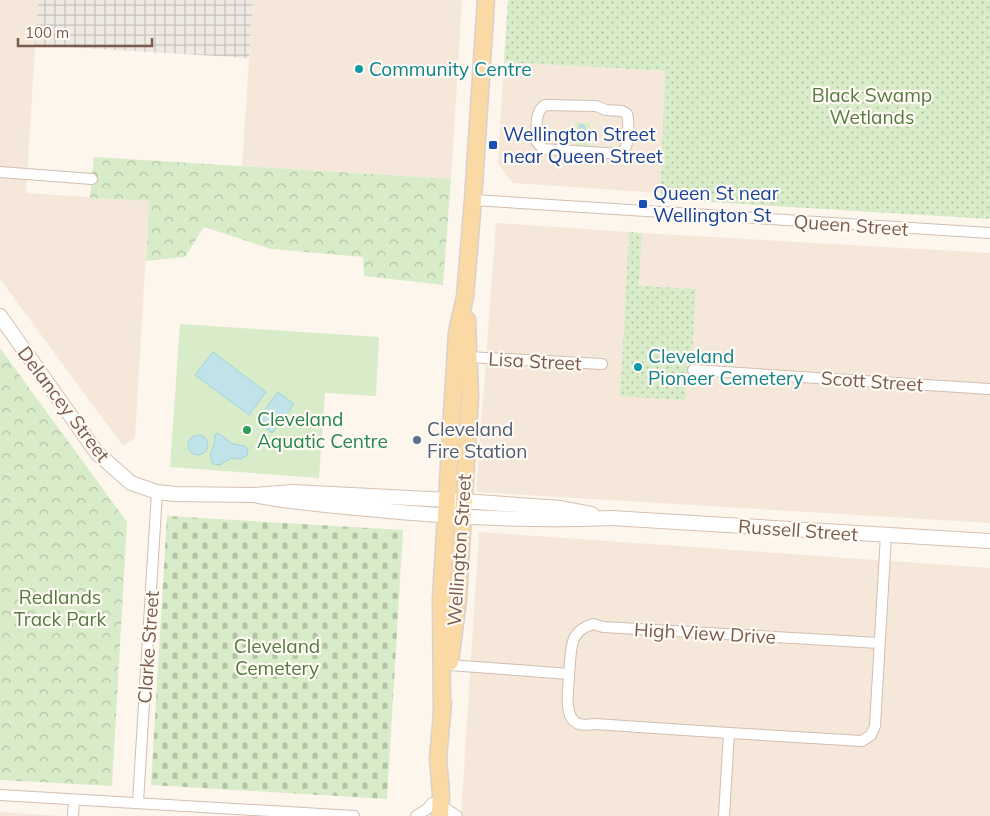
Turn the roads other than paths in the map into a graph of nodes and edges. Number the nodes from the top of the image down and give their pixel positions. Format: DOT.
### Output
graph roads {
  1 [pos="486,0"];
  2 [pos="581,152"];
  3 [pos="0,172"];
  4 [pos="92,179"];
  5 [pos="473,200"];
  6 [pos="990,233"];
  7 [pos="465,297"];
  8 [pos="0,316"];
  9 [pos="468,357"];
  10 [pos="602,364"];
  11 [pos="693,370"];
  12 [pos="990,389"];
  13 [pos="157,492"];
  14 [pos="455,509"];
  15 [pos="886,535"];
  16 [pos="988,542"];
  17 [pos="879,643"];
  18 [pos="450,665"];
  19 [pos="569,674"];
  20 [pos="442,712"];
  21 [pos="729,733"];
  22 [pos="0,795"];
  23 [pos="74,800"];
  24 [pos="138,802"];
  25 [pos="436,809"];
  26 [pos="295,814"];
  27 [pos="73,816"];
  28 [pos="354,816"];
  29 [pos="416,816"];
  30 [pos="457,816"];
  31 [pos="724,816"];
  1 -- 5 [label="main road, Wellington Street"];
  2 -- 2 [label="street"];
  3 -- 4 [label="street"];
  5 -- 6 [label="street, Queen Street"];
  5 -- 7 [label="main road, Wellington Street"];
  7 -- 9 [label="main road, Wellington Street"];
  7 -- 14 [label="main road, Wellington Street"];
  8 -- 13 [label="main road, Delancey Street"];
  9 -- 10 [label="street, Lisa Street"];
  9 -- 14 [label="main road, Wellington Street"];
  11 -- 12 [label="street, Scott Street"];
  13 -- 14 [label="main road, Delancey Street"];
  13 -- 24 [label="street, Clarke Street"];
  14 -- 15 [label="main road, Russell Street"];
  14 -- 18 [label="main road, Wellington Street"];
  14 -- 20 [label="main road, Wellington Street"];
  15 -- 16 [label="main road, Russell Street"];
  15 -- 17 [label="street, High View Drive"];
  17 -- 19 [label="street, High View Drive"];
  17 -- 21 [label="street, High View Drive"];
  18 -- 19 [label="street"];
  18 -- 20 [label="main road, Wellington Street"];
  19 -- 21 [label="street, High View Drive"];
  20 -- 25 [label="main road, Wellington Street"];
  21 -- 31 [label="street"];
  22 -- 23 [label="street"];
  23 -- 24 [label="street"];
  23 -- 27 [label="street"];
  24 -- 26 [label="street"];
  25 -- 29 [label="street"];
  25 -- 30 [label="street"];
  26 -- 28 [label="street"];
}
